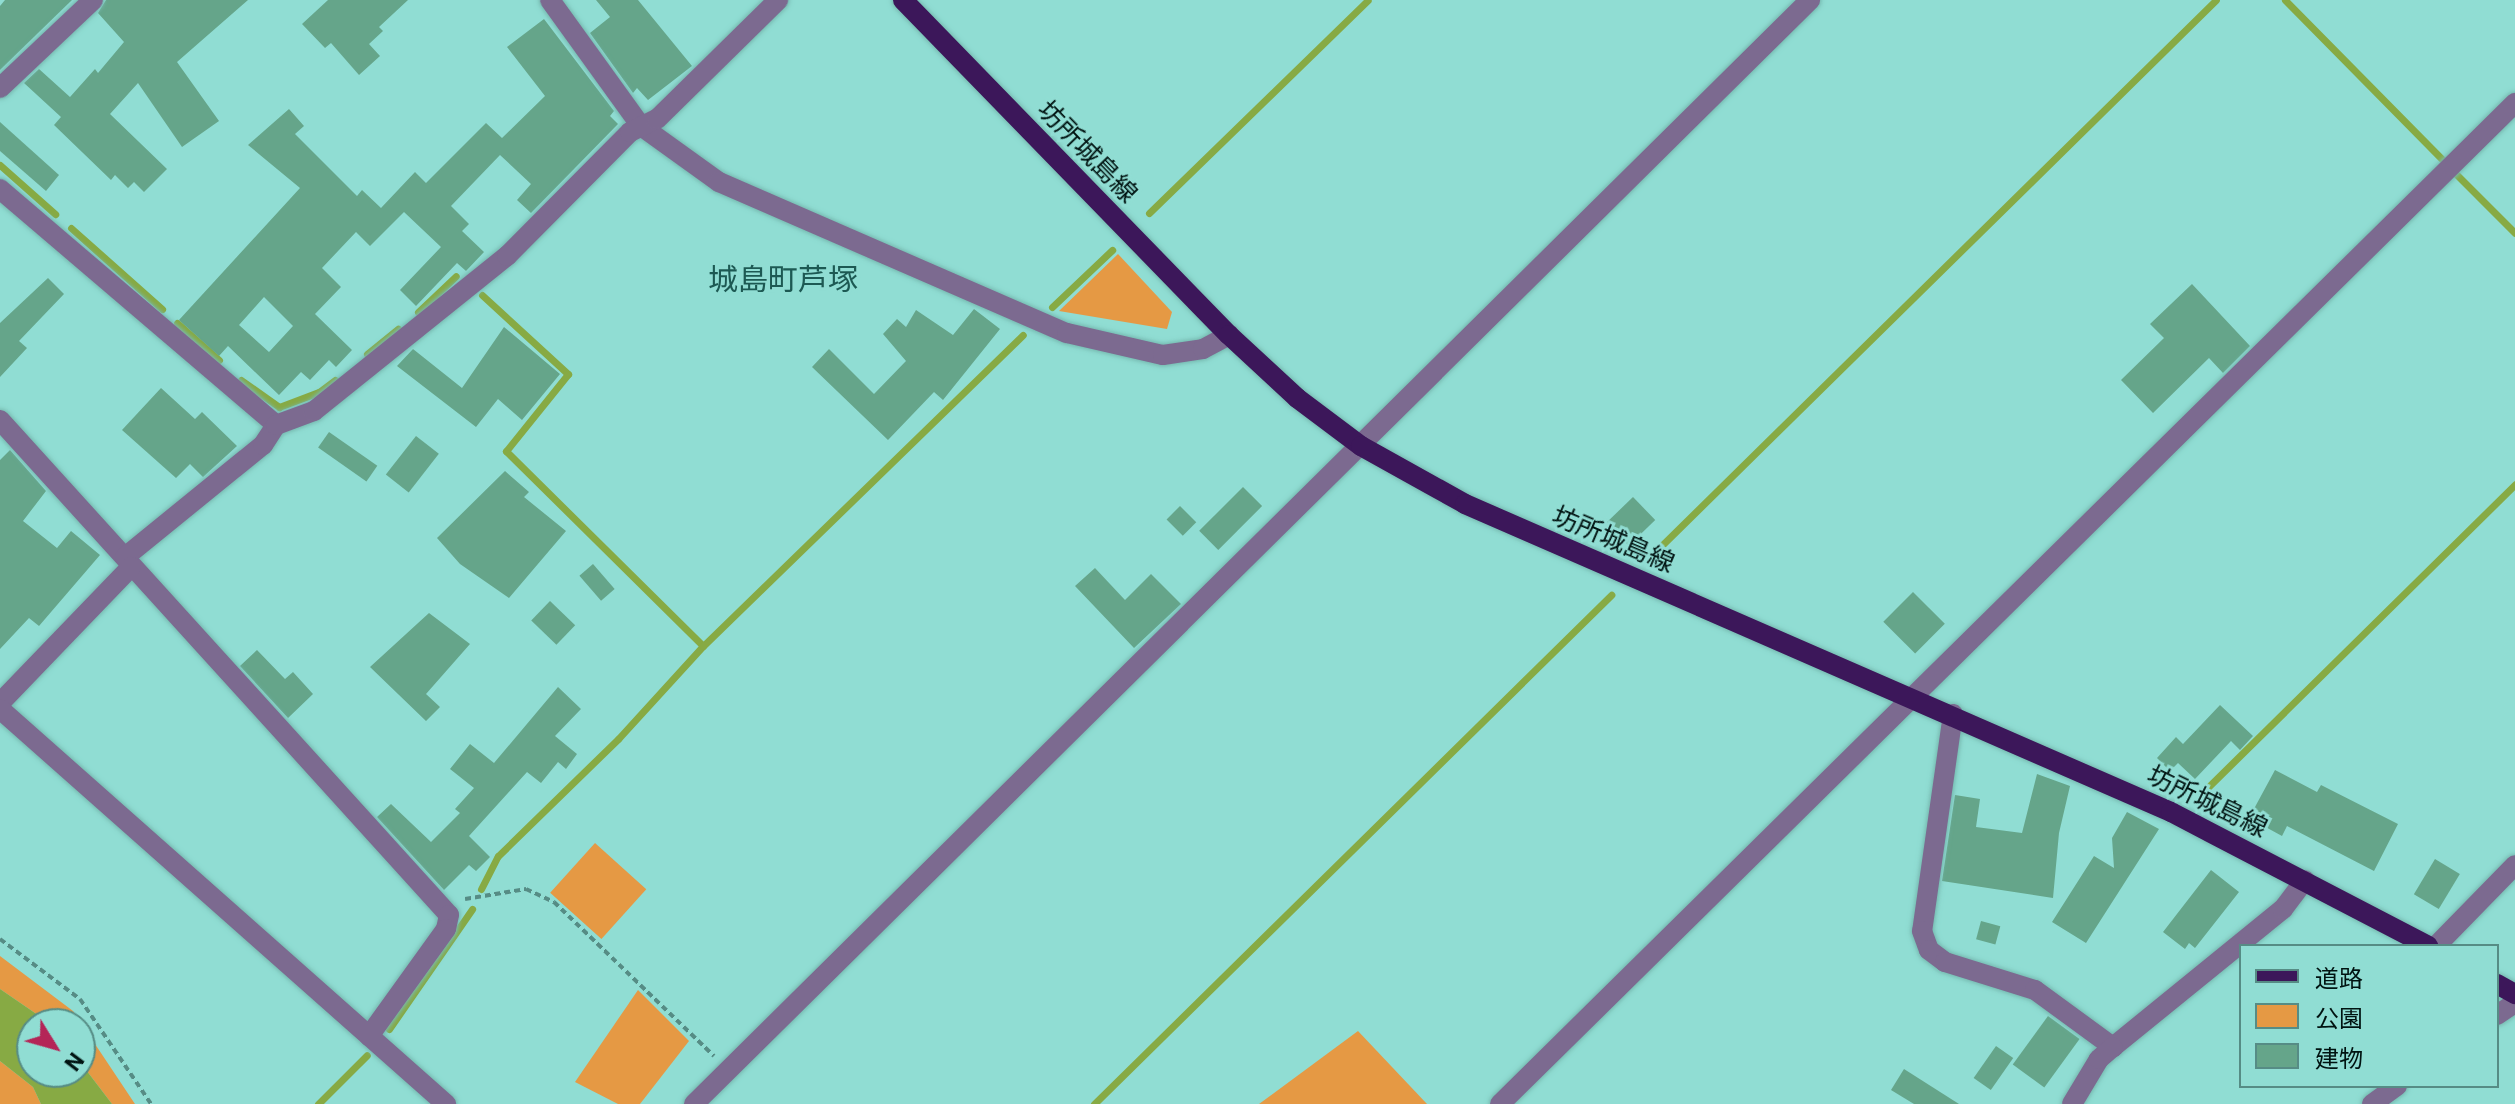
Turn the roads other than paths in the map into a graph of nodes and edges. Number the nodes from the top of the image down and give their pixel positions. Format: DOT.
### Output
graph roads {
  1 [pos="93,0"];
  2 [pos="550,0"];
  3 [pos="778,0"];
  4 [pos="903,0"];
  5 [pos="1810,0"];
  6 [pos="0,88"];
  7 [pos="2515,103"];
  8 [pos="641,126"];
  9 [pos="0,189"];
  10 [pos="1229,335"];
  11 [pos="0,420"];
  12 [pos="276,425"];
  13 [pos="1361,446"];
  14 [pos="128,562"];
  15 [pos="1911,697"];
  16 [pos="0,703"];
  17 [pos="0,709"];
  18 [pos="1953,714"];
  19 [pos="2515,865"];
  20 [pos="2305,880"];
  21 [pos="2240,944"];
  22 [pos="2424,944"];
  23 [pos="2438,944"];
  24 [pos="2239,945"];
  25 [pos="369,1036"];
  26 [pos="2113,1047"];
  27 [pos="2394,1088"];
  28 [pos="446,1104"];
  29 [pos="694,1104"];
  30 [pos="1500,1104"];
  31 [pos="2072,1104"];
  32 [pos="2372,1104"];
  1 -- 6 [label="street"];
  2 -- 8 [label="street"];
  3 -- 8 [label="street"];
  4 -- 10 [label="main road, 坊所城島線"];
  5 -- 13 [label="street"];
  7 -- 15 [label="street"];
  8 -- 10 [label="street"];
  8 -- 12 [label="street"];
  9 -- 12 [label="street"];
  10 -- 13 [label="main road, 坊所城島線"];
  11 -- 14 [label="street"];
  12 -- 14 [label="street"];
  13 -- 15 [label="main road, 坊所城島線"];
  13 -- 29 [label="street"];
  14 -- 16 [label="street"];
  14 -- 25 [label="street"];
  15 -- 18 [label="main road, 坊所城島線"];
  15 -- 30 [label="street"];
  17 -- 25 [label="street"];
  18 -- 20 [label="main road, 坊所城島線"];
  18 -- 26 [label="street"];
  19 -- 23 [label="street"];
  20 -- 21 [label="street"];
  20 -- 22 [label="main road, 坊所城島線"];
  24 -- 26 [label="street"];
  25 -- 28 [label="street"];
  26 -- 31 [label="street"];
  27 -- 32 [label="street"];
}
